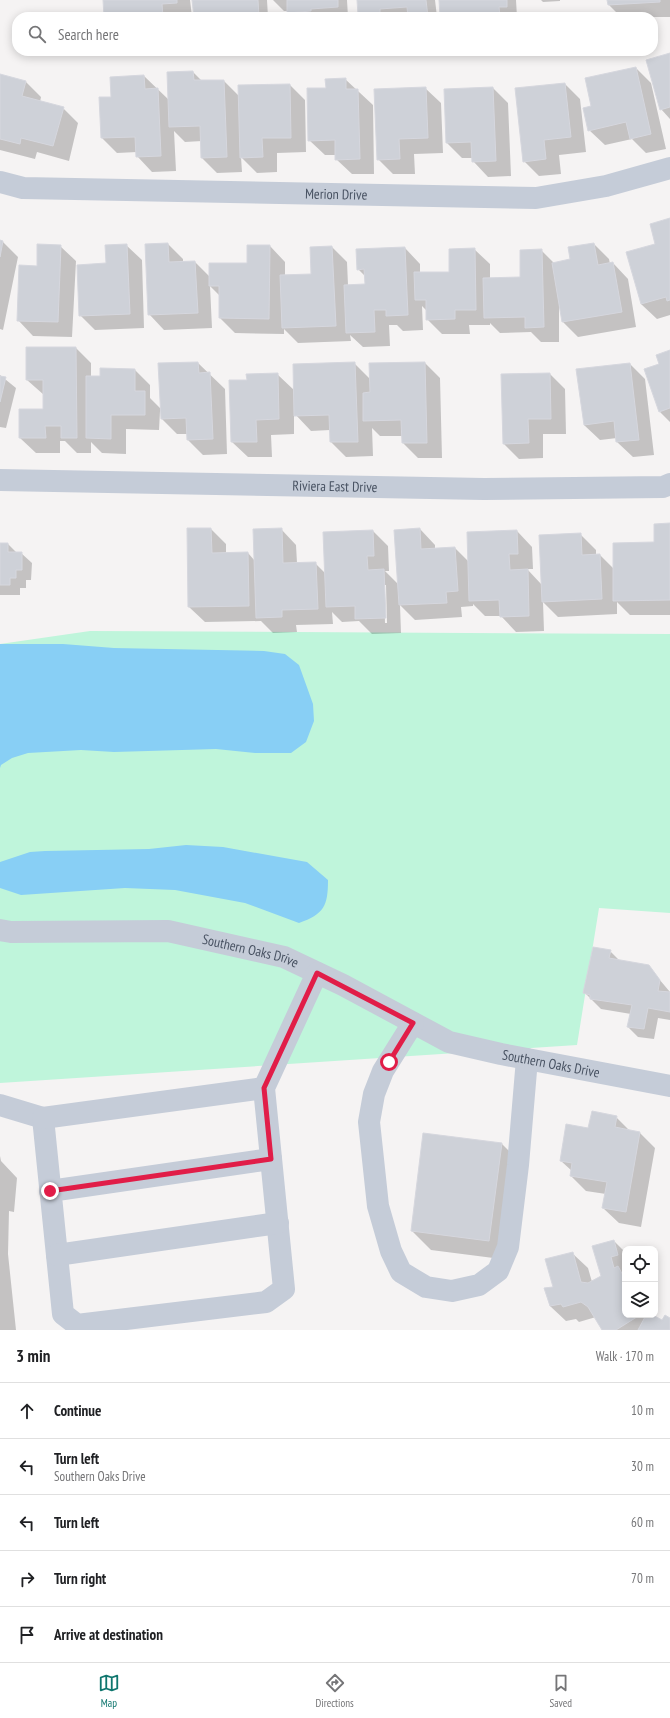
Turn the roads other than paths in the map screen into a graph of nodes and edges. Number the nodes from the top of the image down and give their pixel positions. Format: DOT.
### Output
graph roads {
  1 [pos="670,168"];
  2 [pos="0,182"];
  3 [pos="0,480"];
  4 [pos="670,484"];
  5 [pos="0,930"];
  6 [pos="317,973"];
  7 [pos="413,1023"];
  8 [pos="527,1059"];
  9 [pos="670,1086"];
  10 [pos="264,1088"];
  11 [pos="0,1105"];
  12 [pos="43,1118"];
  13 [pos="271,1159"];
  14 [pos="50,1191"];
  15 [pos="278,1223"];
  16 [pos="57,1255"];
  1 -- 2 [label="street, Merion Drive"];
  3 -- 4 [label="street, Riviera East Drive"];
  5 -- 6 [label="street, Southern Oaks Drive"];
  6 -- 7 [label="street, Southern Oaks Drive"];
  6 -- 10 [label="street"];
  7 -- 8 [label="street, Southern Oaks Drive"];
  7 -- 8 [label="street"];
  8 -- 9 [label="street, Southern Oaks Drive"];
  10 -- 12 [label="street"];
  10 -- 13 [label="street"];
  11 -- 12 [label="street"];
  12 -- 14 [label="street"];
  13 -- 14 [label="street"];
  13 -- 15 [label="street"];
  14 -- 16 [label="street"];
  15 -- 16 [label="street"];
  15 -- 16 [label="street"];
}
